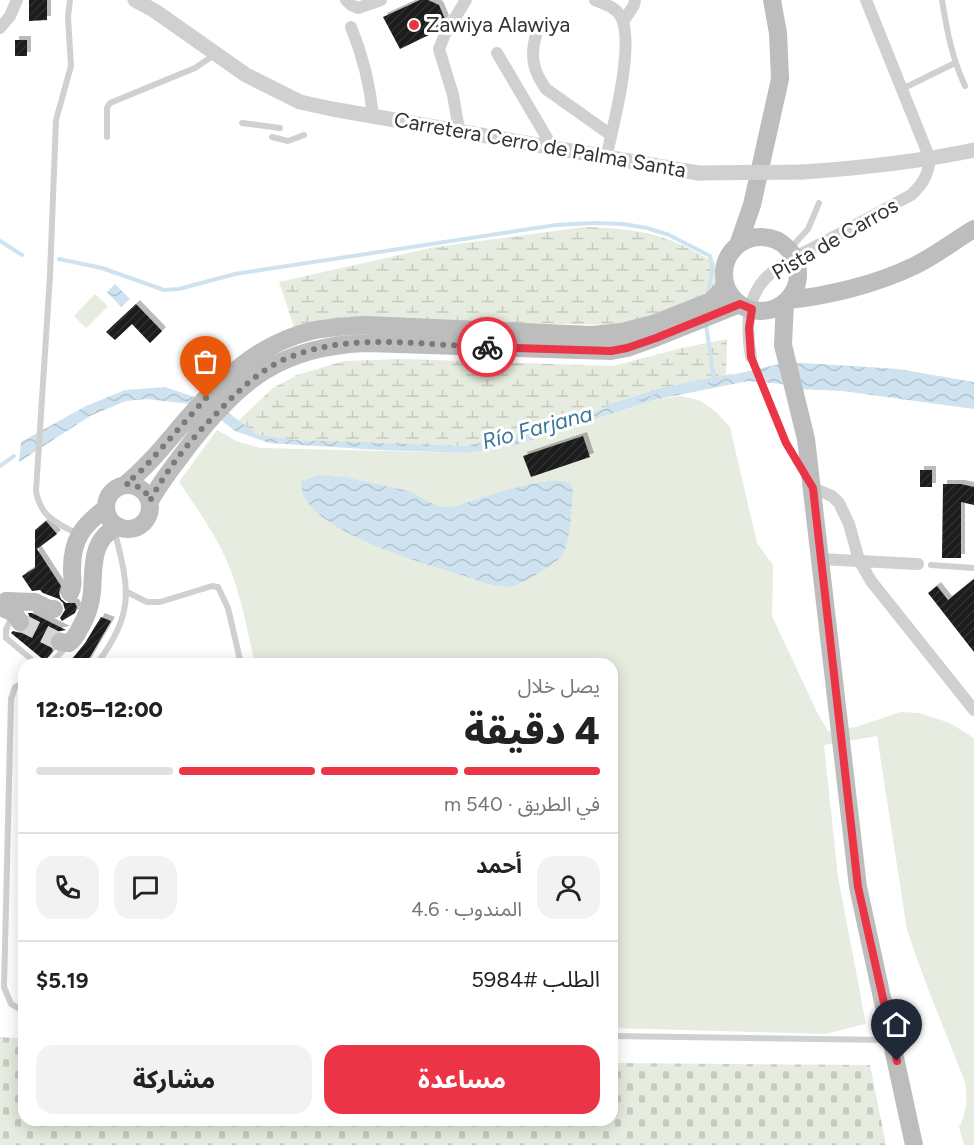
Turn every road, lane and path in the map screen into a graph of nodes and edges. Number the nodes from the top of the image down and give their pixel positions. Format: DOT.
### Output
graph roads {
  1 [pos="17,0"];
  2 [pos="70,0"];
  3 [pos="135,0"];
  4 [pos="346,0"];
  5 [pos="381,0"];
  6 [pos="466,0"];
  7 [pos="595,0"];
  8 [pos="635,0"];
  9 [pos="772,0"];
  10 [pos="866,0"];
  11 [pos="942,0"];
  12 [pos="366,4"];
  13 [pos="623,22"];
  14 [pos="351,27"];
  15 [pos="0,28"];
  16 [pos="536,35"];
  17 [pos="497,54"];
  18 [pos="214,55"];
  19 [pos="955,63"];
  20 [pos="965,86"];
  21 [pos="902,89"];
  22 [pos="373,116"];
  23 [pos="242,123"];
  24 [pos="280,128"];
  25 [pos="459,130"];
  26 [pos="304,135"];
  27 [pos="611,135"];
  28 [pos="107,137"];
  29 [pos="272,137"];
  30 [pos="553,148"];
  31 [pos="974,150"];
  32 [pos="606,158"];
  33 [pos="930,159"];
  34 [pos="819,203"];
  35 [pos="752,205"];
  36 [pos="974,229"];
  37 [pos="769,238"];
  38 [pos="738,245"];
  39 [pos="794,261"];
  40 [pos="725,282"];
  41 [pos="827,293"];
  42 [pos="786,301"];
  43 [pos="749,308"];
  44 [pos="707,310"];
  45 [pos="654,331"];
  46 [pos="783,345"];
  47 [pos="753,360"];
  48 [pos="198,420"];
  49 [pos="126,484"];
  50 [pos="813,488"];
  51 [pos="150,501"];
  52 [pos="106,508"];
  53 [pos="116,527"];
  54 [pos="78,534"];
  55 [pos="820,559"];
  56 [pos="859,560"];
  57 [pos="924,564"];
  58 [pos="974,568"];
  59 [pos="127,592"];
  60 [pos="92,596"];
  61 [pos="8,609"];
  62 [pos="54,609"];
  63 [pos="64,643"];
  64 [pos="30,658"];
  65 [pos="55,658"];
  66 [pos="101,658"];
  67 [pos="240,658"];
  68 [pos="18,686"];
  69 [pos="973,709"];
  70 [pos="18,1008"];
  71 [pos="618,1036"];
  72 [pos="893,1040"];
  73 [pos="914,1145"];
  1 -- 15 [label="street"];
  2 -- 54 [label="lane"];
  3 -- 18 [label="street, Carretera Cerro de Palma Santa"];
  4 -- 12 [label="street"];
  5 -- 12 [label="street"];
  6 -- 25 [label="street"];
  7 -- 13 [label="street"];
  8 -- 13 [label="street"];
  9 -- 35 [label="main road"];
  10 -- 21 [label="street"];
  11 -- 19 [label="lane"];
  13 -- 27 [label="street"];
  14 -- 22 [label="street"];
  16 -- 27 [label="street"];
  17 -- 30 [label="street"];
  18 -- 22 [label="street, Carretera Cerro de Palma Santa"];
  18 -- 28 [label="lane"];
  19 -- 20 [label="lane"];
  19 -- 21 [label="lane"];
  21 -- 33 [label="street"];
  22 -- 25 [label="street, Carretera Cerro de Palma Santa"];
  23 -- 24 [label="lane"];
  25 -- 30 [label="street, Carretera Cerro de Palma Santa"];
  26 -- 29 [label="lane"];
  27 -- 32 [label="street"];
  30 -- 32 [label="street, Carretera Cerro de Palma Santa"];
  31 -- 33 [label="street, Carretera Cerro de Palma Santa"];
  32 -- 33 [label="street, Carretera Cerro de Palma Santa, bridge"];
  33 -- 39 [label="street, Pista de Carros"];
  34 -- 39 [label="lane"];
  35 -- 37 [label="main road"];
  35 -- 38 [label="main road"];
  36 -- 41 [label="main road"];
  37 -- 38 [label="main road"];
  37 -- 39 [label="main road"];
  38 -- 40 [label="main road"];
  39 -- 41 [label="main road"];
  39 -- 42 [label="main road"];
  39 -- 43 [label="street, Pista de Carros"];
  40 -- 43 [label="main road"];
  40 -- 44 [label="main road"];
  41 -- 42 [label="main road"];
  42 -- 43 [label="main road"];
  42 -- 46 [label="main road"];
  43 -- 44 [label="main road"];
  43 -- 46 [label="main road"];
  43 -- 47 [label="street, Pista de Carros"];
  44 -- 45 [label="main road"];
  45 -- 48 [label="main road"];
  45 -- 48 [label="main road"];
  46 -- 50 [label="main road"];
  47 -- 50 [label="lane, Pista de Carros"];
  48 -- 49 [label="main road"];
  48 -- 51 [label="main road"];
  49 -- 51 [label="main road"];
  49 -- 52 [label="main road"];
  50 -- 55 [label="main road"];
  50 -- 56 [label="street, Pista de Carros"];
  51 -- 53 [label="main road"];
  52 -- 53 [label="main road"];
  52 -- 54 [label="main road"];
  53 -- 59 [label="lane"];
  53 -- 60 [label="main road"];
  54 -- 60 [label="main road"];
  55 -- 56 [label="street"];
  55 -- 72 [label="main road"];
  56 -- 57 [label="street"];
  56 -- 69 [label="street, Pista de Carros"];
  57 -- 58 [label="lane"];
  59 -- 66 [label="lane"];
  59 -- 67 [label="lane"];
  60 -- 63 [label="main road"];
  61 -- 62 [label="main road"];
  61 -- 64 [label="lane"];
  63 -- 65 [label="lane"];
  68 -- 70 [label="lane"];
  71 -- 72 [label="lane"];
  72 -- 73 [label="main road"];
}
